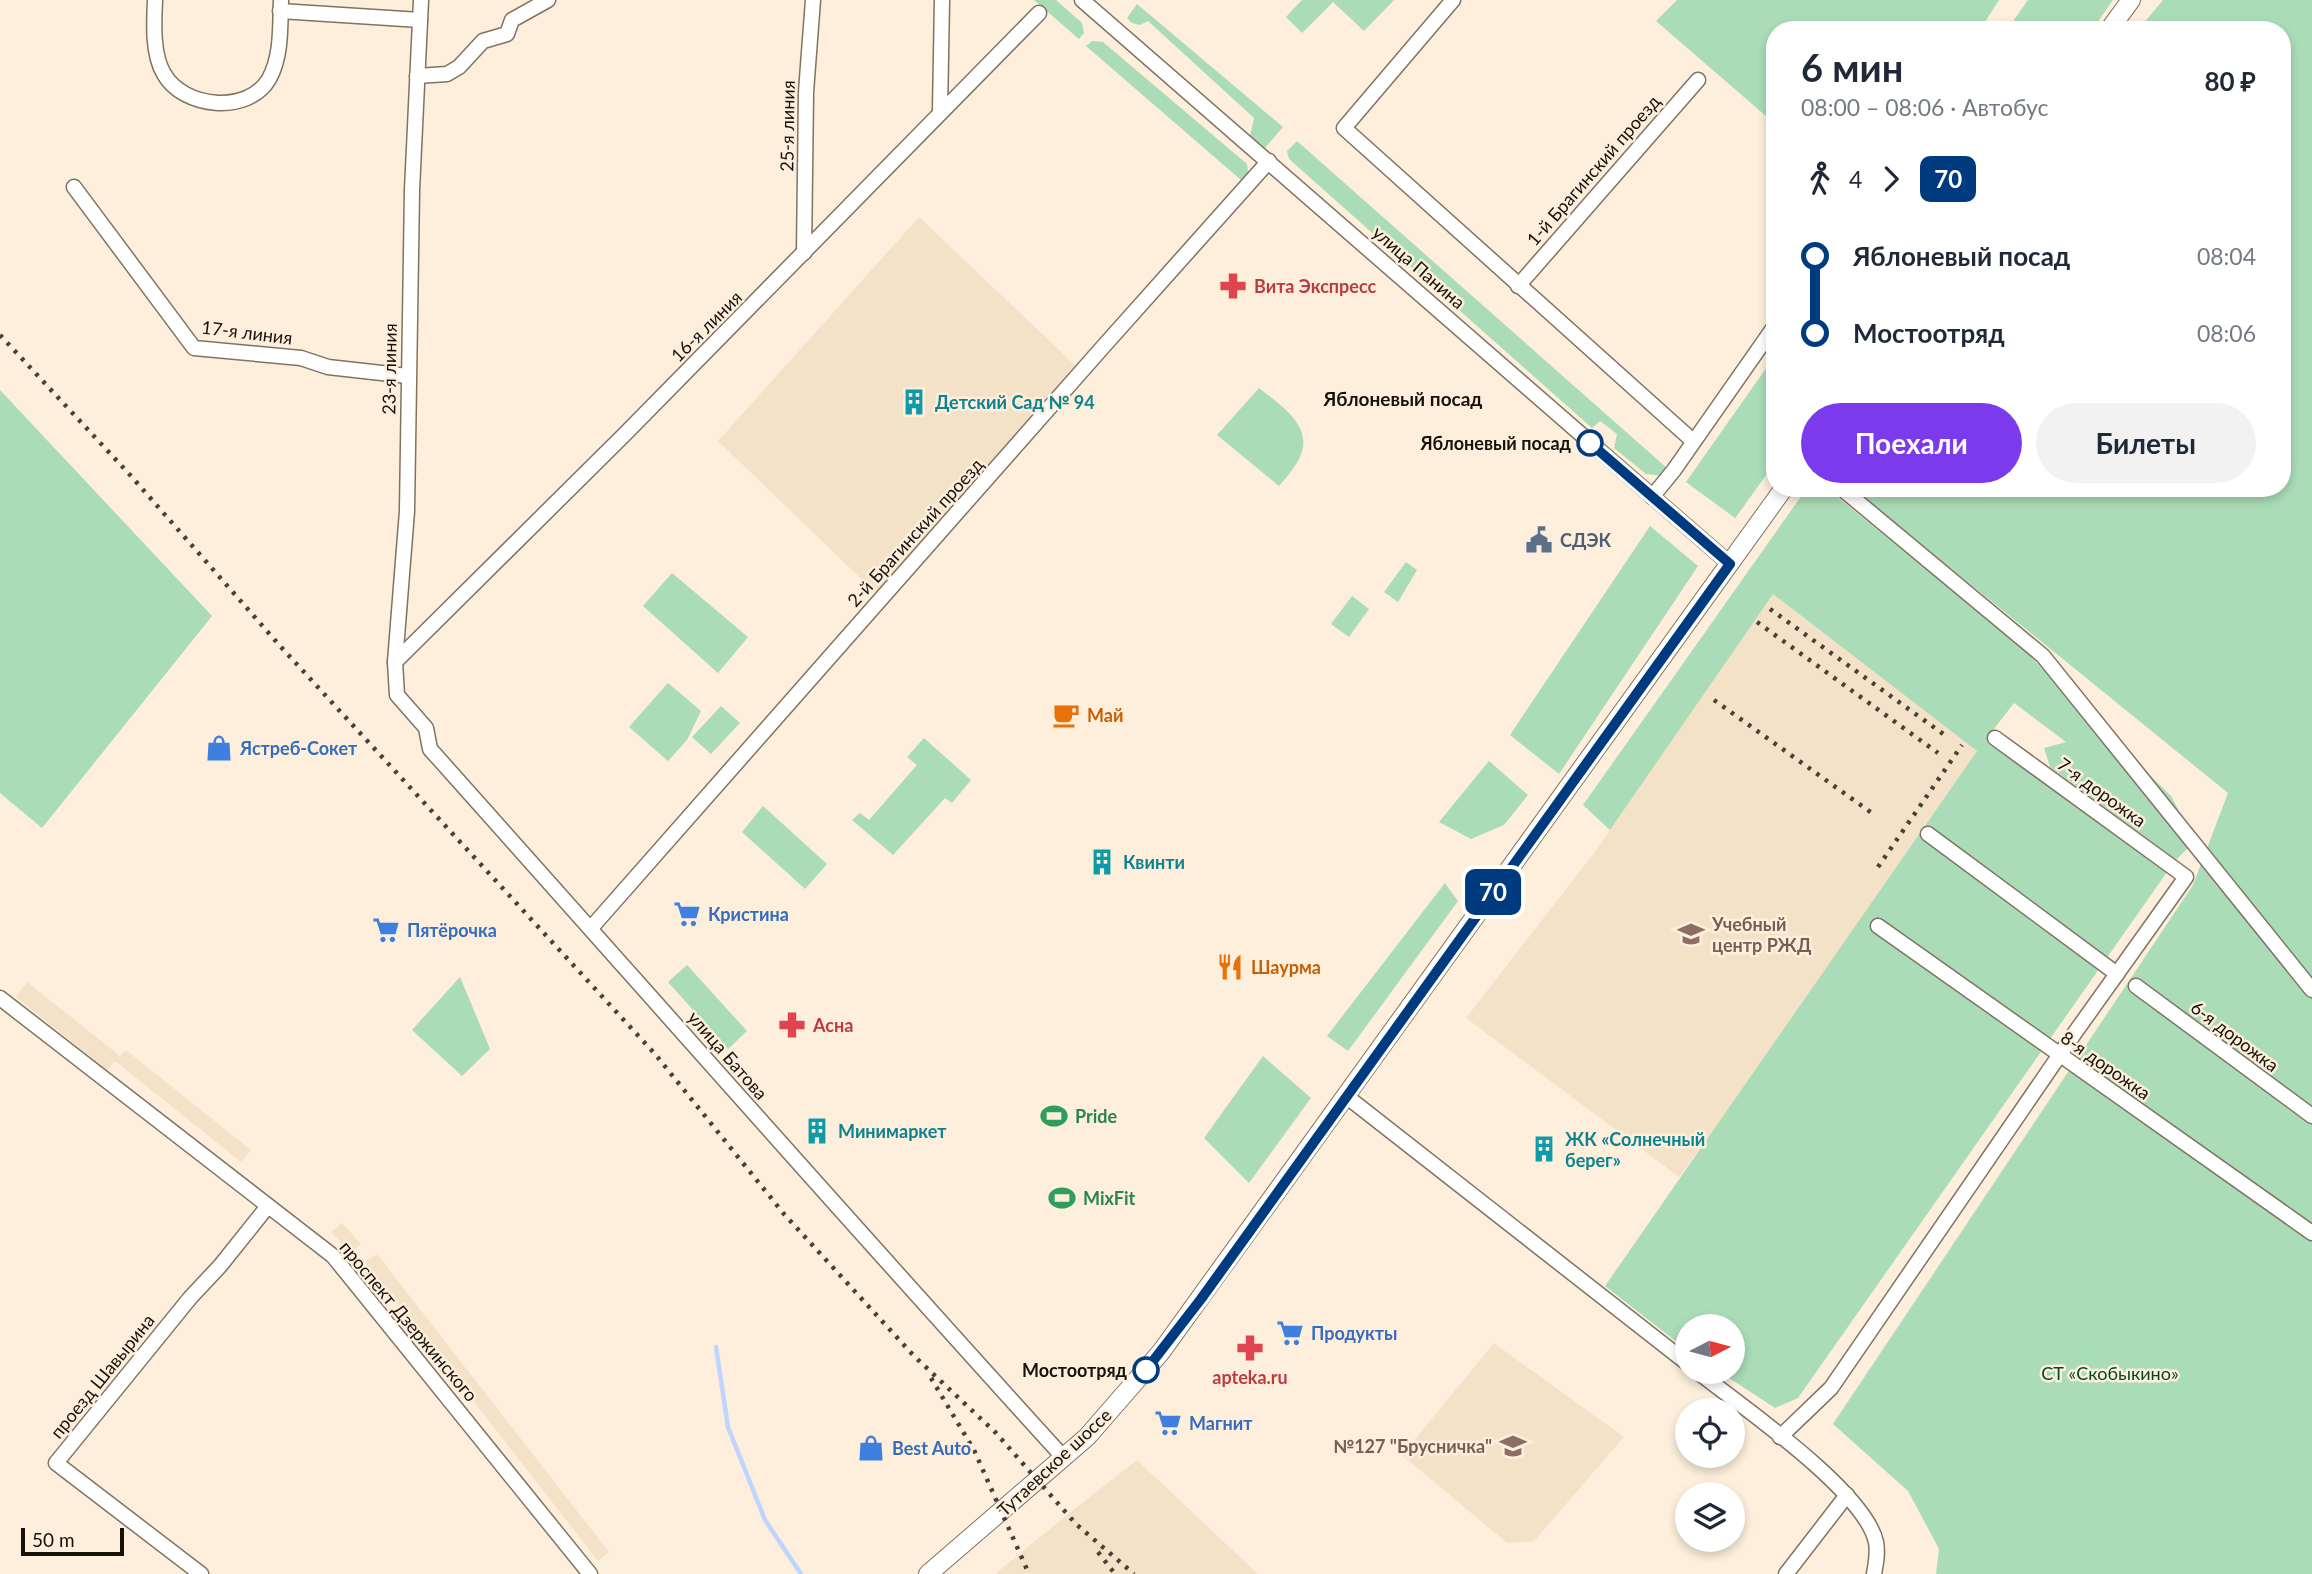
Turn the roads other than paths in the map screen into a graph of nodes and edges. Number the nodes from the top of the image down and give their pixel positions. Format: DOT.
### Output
graph roads {
  1 [pos="155,0"];
  2 [pos="421,0"];
  3 [pos="548,0"];
  4 [pos="813,0"];
  5 [pos="942,0"];
  6 [pos="1082,0"];
  7 [pos="1453,0"];
  8 [pos="2132,0"];
  9 [pos="281,6"];
  10 [pos="1039,13"];
  11 [pos="420,20"];
  12 [pos="2116,21"];
  13 [pos="417,76"];
  14 [pos="1698,80"];
  15 [pos="940,111"];
  16 [pos="1269,161"];
  17 [pos="74,187"];
  18 [pos="804,253"];
  19 [pos="1518,286"];
  20 [pos="1766,338"];
  21 [pos="408,376"];
  22 [pos="1693,441"];
  23 [pos="1652,497"];
  24 [pos="1778,497"];
  25 [pos="1852,497"];
  26 [pos="1730,564"];
  27 [pos="395,662"];
  28 [pos="1995,738"];
  29 [pos="1928,834"];
  30 [pos="1878,926"];
  31 [pos="591,928"];
  32 [pos="2117,974"];
  33 [pos="2136,986"];
  34 [pos="2312,990"];
  35 [pos="0,998"];
  36 [pos="2059,1055"];
  37 [pos="1346,1096"];
  38 [pos="2312,1116"];
  39 [pos="268,1206"];
  40 [pos="2312,1233"];
  41 [pos="1675,1354"];
  42 [pos="1713,1384"];
  43 [pos="1780,1437"];
  44 [pos="1064,1458"];
  45 [pos="1847,1495"];
  46 [pos="201,1574"];
  47 [pos="590,1574"];
  48 [pos="928,1574"];
  49 [pos="1786,1574"];
  50 [pos="1874,1574"];
  1 -- 9 [label="street"];
  2 -- 11 [label="street, 23-я линия"];
  3 -- 13 [label="street"];
  4 -- 18 [label="street, 25-я линия"];
  5 -- 15 [label="street"];
  6 -- 16 [label="street, улица Панина"];
  7 -- 19 [label="street"];
  8 -- 12 [label="main road"];
  9 -- 11 [label="street"];
  10 -- 15 [label="street, 16-я линия"];
  11 -- 13 [label="street, 23-я линия"];
  13 -- 21 [label="street, 23-я линия"];
  14 -- 19 [label="street, 1-й Брагинский проезд"];
  15 -- 18 [label="street, 16-я линия"];
  16 -- 23 [label="street, улица Панина"];
  16 -- 31 [label="street, 2-й Брагинский проезд"];
  17 -- 21 [label="street, 17-я линия"];
  18 -- 27 [label="street, 16-я линия"];
  19 -- 22 [label="street"];
  20 -- 22 [label="street"];
  21 -- 27 [label="street, 23-я линия"];
  22 -- 23 [label="street"];
  23 -- 26 [label="street, улица Панина"];
  24 -- 26 [label="main road, Тутаевское шоссе"];
  25 -- 34 [label="street"];
  26 -- 37 [label="main road, Тутаевское шоссе"];
  27 -- 31 [label="street, улица Батова"];
  28 -- 32 [label="street, 7-я дорожка"];
  29 -- 32 [label="street"];
  30 -- 36 [label="street, 8-я дорожка"];
  31 -- 44 [label="street, улица Батова"];
  32 -- 36 [label="street"];
  33 -- 38 [label="street, 6-я дорожка"];
  35 -- 39 [label="street, проспект Дзержинского"];
  36 -- 40 [label="street, 8-я дорожка"];
  36 -- 43 [label="street"];
  37 -- 41 [label="street"];
  37 -- 44 [label="main road, Тутаевское шоссе"];
  39 -- 46 [label="street, проезд Шавырина"];
  39 -- 47 [label="street, проспект Дзержинского"];
  42 -- 43 [label="street"];
  43 -- 45 [label="street"];
  44 -- 48 [label="main road, Тутаевское шоссе"];
  45 -- 49 [label="street"];
  45 -- 50 [label="street"];
}
